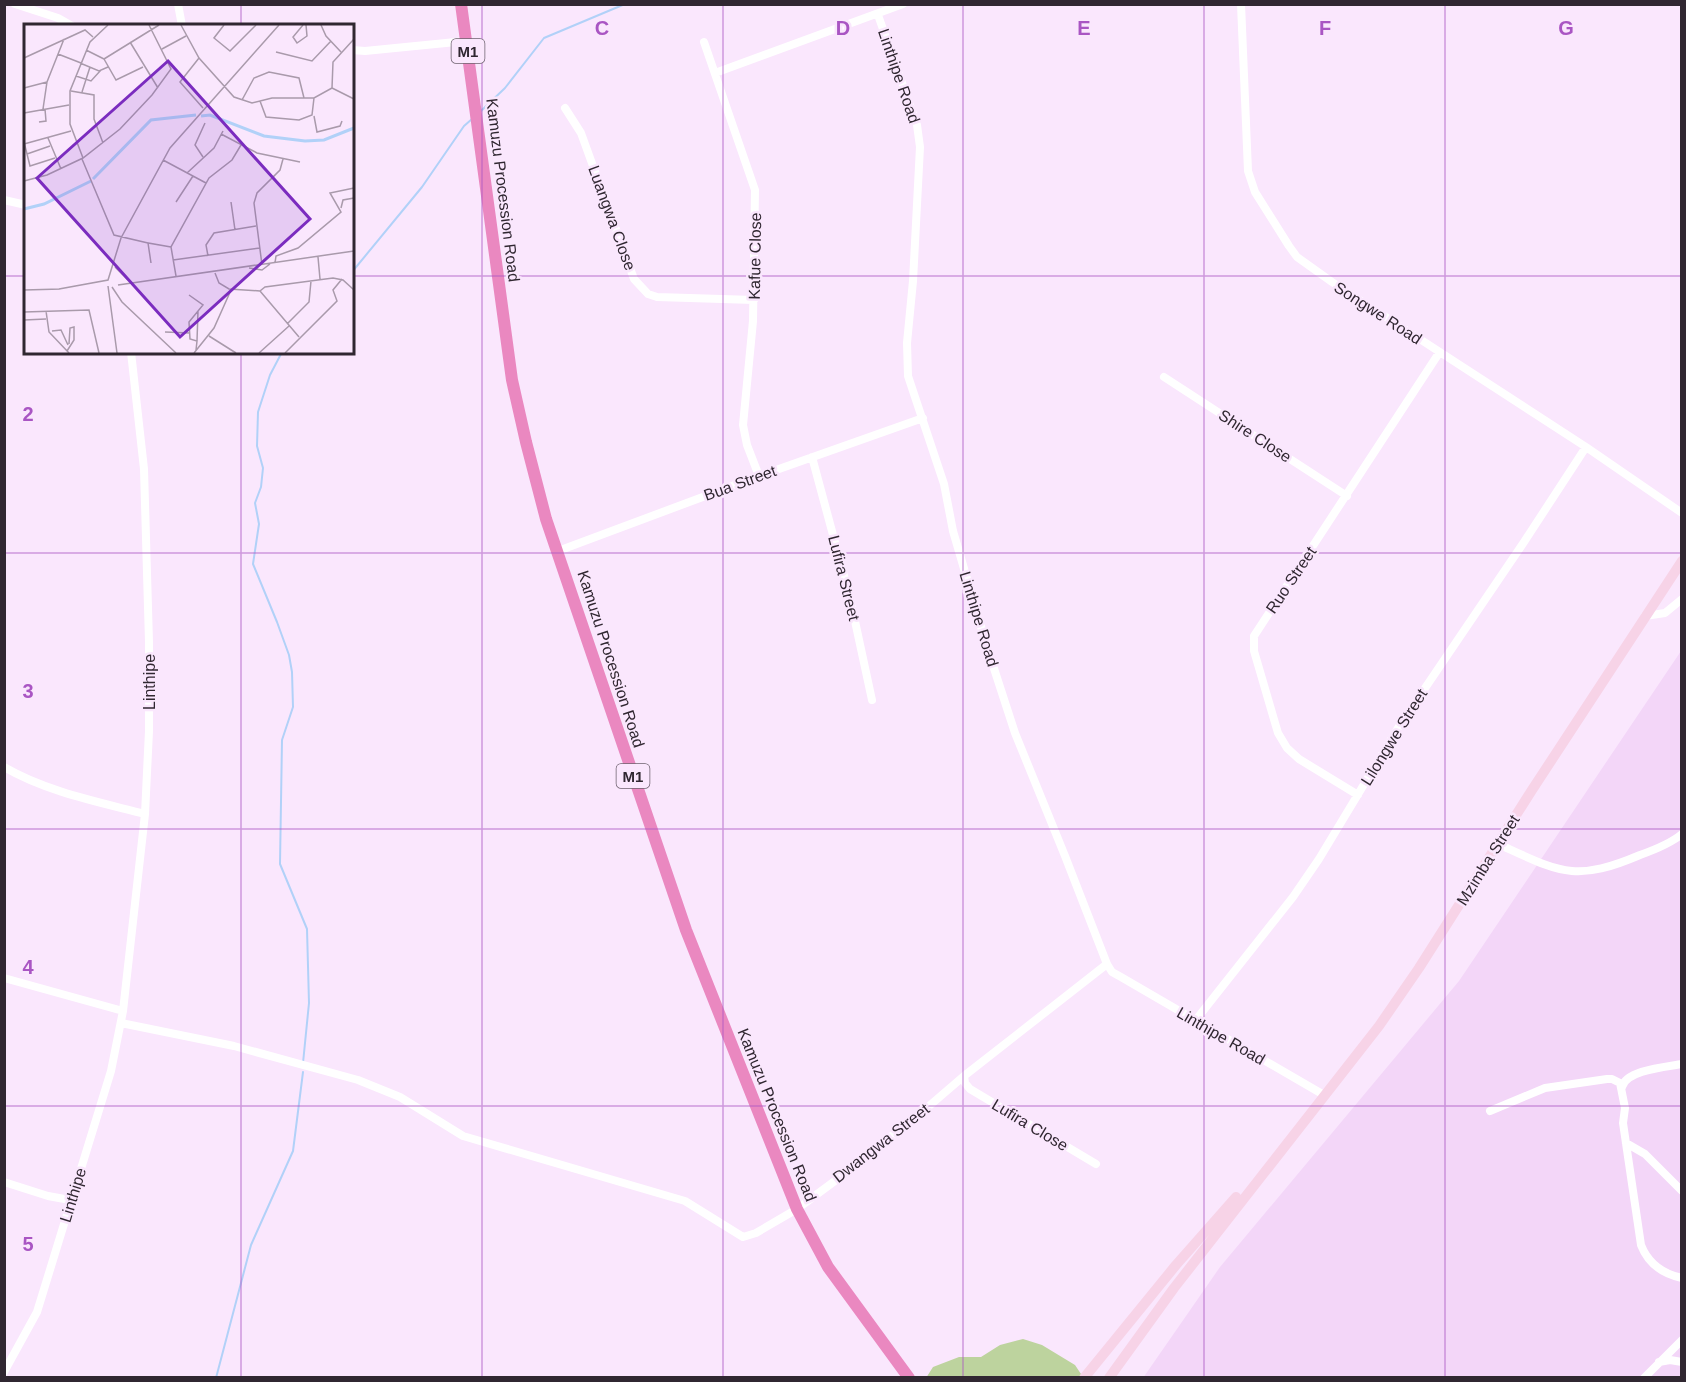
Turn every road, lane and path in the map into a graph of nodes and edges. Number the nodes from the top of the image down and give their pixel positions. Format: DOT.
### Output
graph roads {
  1 [pos="15,4"];
  2 [pos="178,4"];
  3 [pos="461,4"];
  4 [pos="903,4"];
  5 [pos="1241,4"];
  6 [pos="878,15"];
  7 [pos="68,24"];
  8 [pos="182,24"];
  9 [pos="466,41"];
  10 [pos="704,42"];
  11 [pos="354,50"];
  12 [pos="715,73"];
  13 [pos="565,108"];
  14 [pos="4,200"];
  15 [pos="24,205"];
  16 [pos="754,300"];
  17 [pos="1439,353"];
  18 [pos="131,354"];
  19 [pos="1164,377"];
  20 [pos="923,418"];
  21 [pos="1586,447"];
  22 [pos="812,457"];
  23 [pos="759,476"];
  24 [pos="1347,496"];
  25 [pos="1682,513"];
  26 [pos="558,551"];
  27 [pos="1682,561"];
  28 [pos="1682,599"];
  29 [pos="1645,616"];
  30 [pos="872,700"];
  31 [pos="4,767"];
  32 [pos="1358,795"];
  33 [pos="146,814"];
  34 [pos="1680,838"];
  35 [pos="1498,844"];
  36 [pos="1107,964"];
  37 [pos="4,978"];
  38 [pos="123,1011"];
  39 [pos="1195,1022"];
  40 [pos="121,1023"];
  41 [pos="1682,1064"];
  42 [pos="965,1080"];
  43 [pos="1622,1087"];
  44 [pos="1324,1095"];
  45 [pos="1490,1111"];
  46 [pos="1626,1143"];
  47 [pos="1282,1149"];
  48 [pos="1096,1164"];
  49 [pos="4,1182"];
  50 [pos="1682,1191"];
  51 [pos="70,1200"];
  52 [pos="797,1209"];
  53 [pos="1682,1278"];
  54 [pos="1682,1340"];
  55 [pos="1682,1362"];
  56 [pos="1659,1363"];
  57 [pos="4,1372"];
  58 [pos="909,1377"];
  59 [pos="1084,1377"];
  60 [pos="1109,1377"];
  61 [pos="1644,1377"];
  1 -- 7 [label="street"];
  2 -- 8 [label="street"];
  3 -- 9 [label="highway, Kamuzu Procession Road / M1"];
  4 -- 6 [label="street"];
  5 -- 17 [label="street, Songwe Road"];
  6 -- 12 [label="street"];
  6 -- 20 [label="street, Linthipe Road"];
  9 -- 11 [label="street"];
  9 -- 26 [label="highway, Kamuzu Procession Road / M1"];
  10 -- 12 [label="street, Kafue Close"];
  12 -- 16 [label="street, Kafue Close"];
  13 -- 16 [label="street, Luangwa Close"];
  14 -- 15 [label="street"];
  16 -- 23 [label="street, Kafue Close"];
  17 -- 21 [label="street, Songwe Road"];
  17 -- 24 [label="street, Ruo Street"];
  18 -- 33 [label="street, Linthipe"];
  19 -- 24 [label="street, Shire Close"];
  20 -- 22 [label="street, Bua Street"];
  20 -- 36 [label="street, Linthipe Road"];
  21 -- 25 [label="street, Songwe Road"];
  21 -- 32 [label="street, Lilongwe Street"];
  22 -- 23 [label="street, Bua Street"];
  22 -- 30 [label="street, Lufira Street"];
  23 -- 26 [label="street, Bua Street"];
  24 -- 32 [label="street, Ruo Street"];
  26 -- 52 [label="highway, Kamuzu Procession Road / M1"];
  27 -- 29 [label="main road, Mzimba Street"];
  28 -- 29 [label="street"];
  29 -- 35 [label="main road, Mzimba Street"];
  31 -- 33 [label="street"];
  32 -- 39 [label="street, Lilongwe Street"];
  33 -- 38 [label="street, Linthipe"];
  34 -- 35 [label="street"];
  35 -- 44 [label="main road, Mzimba Street"];
  36 -- 39 [label="street, Linthipe Road"];
  36 -- 42 [label="street, Dwangwa Street"];
  37 -- 38 [label="street"];
  38 -- 40 [label="street, Linthipe"];
  39 -- 44 [label="street, Linthipe Road"];
  40 -- 51 [label="street, Linthipe"];
  40 -- 52 [label="street, Dwangwa Street"];
  41 -- 43 [label="street"];
  42 -- 48 [label="street, Lufira Close"];
  42 -- 52 [label="street, Dwangwa Street"];
  43 -- 45 [label="street"];
  43 -- 46 [label="street"];
  44 -- 47 [label="main road, Mzimba Street"];
  46 -- 50 [label="street"];
  46 -- 53 [label="street"];
  47 -- 59 [label="main road"];
  47 -- 60 [label="main road"];
  49 -- 51 [label="street"];
  51 -- 57 [label="street, Linthipe"];
  52 -- 58 [label="highway, Kamuzu Procession Road / M1"];
  54 -- 56 [label="street"];
  55 -- 56 [label="street"];
  56 -- 61 [label="street"];
}
